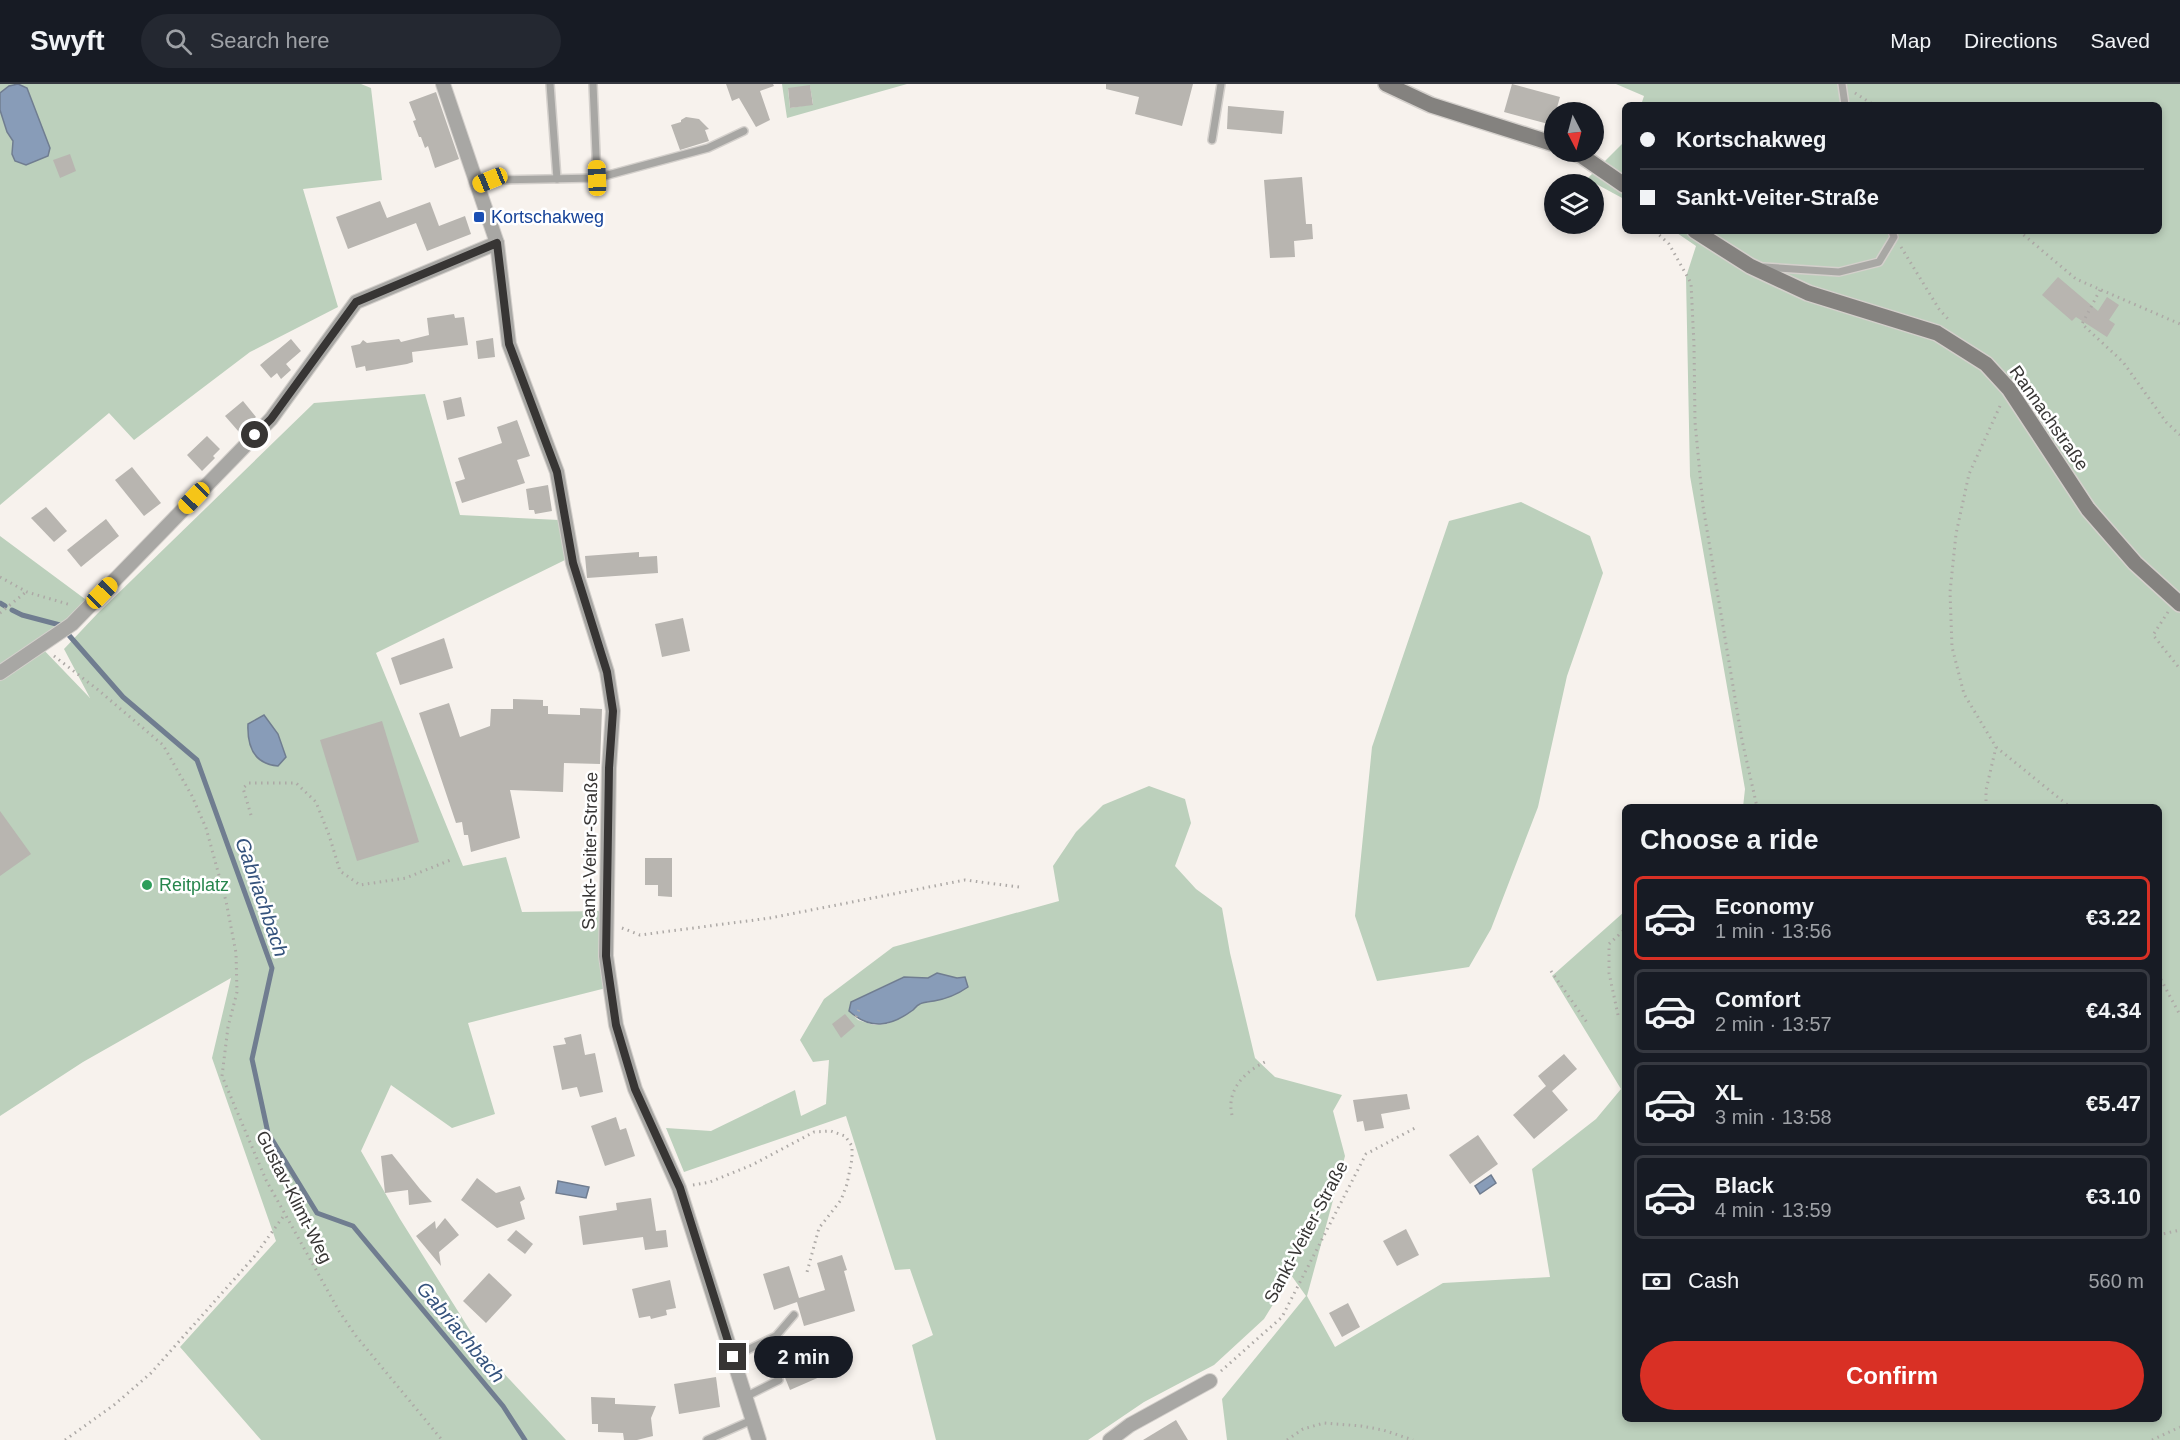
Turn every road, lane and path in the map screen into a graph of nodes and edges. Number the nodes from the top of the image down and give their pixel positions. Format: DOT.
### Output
graph roads {
  1 [pos="443,84"];
  2 [pos="550,84"];
  3 [pos="593,84"];
  4 [pos="1221,84"];
  5 [pos="1386,84"];
  6 [pos="1842,85"];
  7 [pos="1845,102"];
  8 [pos="1869,102"];
  9 [pos="744,131"];
  10 [pos="1212,140"];
  11 [pos="1544,141"];
  12 [pos="1591,162"];
  13 [pos="557,178"];
  14 [pos="597,178"];
  15 [pos="1622,183"];
  16 [pos="477,185"];
  17 [pos="1658,234"];
  18 [pos="1700,234"];
  19 [pos="1893,234"];
  20 [pos="2023,234"];
  21 [pos="497,243"];
  22 [pos="1750,266"];
  23 [pos="2100,290"];
  24 [pos="1952,324"];
  25 [pos="2180,324"];
  26 [pos="2009,388"];
  27 [pos="2180,435"];
  28 [pos="0,577"];
  29 [pos="27,592"];
  30 [pos="2178,602"];
  31 [pos="86,609"];
  32 [pos="0,614"];
  33 [pos="39,645"];
  34 [pos="2180,669"];
  35 [pos="0,673"];
  36 [pos="1996,747"];
  37 [pos="1756,804"];
  38 [pos="1986,804"];
  39 [pos="2066,804"];
  40 [pos="251,815"];
  41 [pos="453,859"];
  42 [pos="1019,887"];
  43 [pos="607,921"];
  44 [pos="1622,932"];
  45 [pos="1551,971"];
  46 [pos="2162,981"];
  47 [pos="860,1007"];
  48 [pos="1618,1015"];
  49 [pos="2180,1015"];
  50 [pos="856,1017"];
  51 [pos="1588,1024"];
  52 [pos="1267,1061"];
  53 [pos="1232,1115"];
  54 [pos="1417,1127"];
  55 [pos="680,1188"];
  56 [pos="285,1214"];
  57 [pos="2180,1230"];
  58 [pos="2162,1234"];
  59 [pos="807,1272"];
  60 [pos="794,1315"];
  61 [pos="733,1357"];
  62 [pos="779,1380"];
  63 [pos="1210,1381"];
  64 [pos="745,1397"];
  65 [pos="752,1420"];
  66 [pos="2180,1427"];
  67 [pos="65,1440"];
  68 [pos="442,1440"];
  69 [pos="707,1440"];
  70 [pos="759,1440"];
  71 [pos="1110,1440"];
  72 [pos="1287,1440"];
  73 [pos="1413,1440"];
  74 [pos="2152,1440"];
  1 -- 16 [label="street, Sankt-Veiter-Straße"];
  2 -- 13 [label="lane"];
  3 -- 14 [label="lane"];
  4 -- 10 [label="lane"];
  5 -- 11 [label="street"];
  6 -- 7 [label="lane"];
  6 -- 8 [label="path"];
  9 -- 14 [label="lane"];
  12 -- 15 [label="street"];
  13 -- 14 [label="lane"];
  13 -- 16 [label="lane"];
  16 -- 21 [label="street, Sankt-Veiter-Straße"];
  17 -- 37 [label="path"];
  18 -- 22 [label="street, Rannachstraße"];
  19 -- 22 [label="lane, Rannachstraße"];
  19 -- 24 [label="path"];
  20 -- 23 [label="path"];
  21 -- 31 [label="street"];
  21 -- 43 [label="street, Sankt-Veiter-Straße"];
  22 -- 26 [label="street, Rannachstraße"];
  23 -- 25 [label="path"];
  23 -- 27 [label="path"];
  26 -- 30 [label="street, Rannachstraße"];
  26 -- 36 [label="path"];
  28 -- 29 [label="path"];
  29 -- 31 [label="path"];
  29 -- 32 [label="path"];
  30 -- 34 [label="path"];
  31 -- 33 [label="street"];
  33 -- 35 [label="street"];
  33 -- 56 [label="path, Gustav-Klimt-Weg"];
  36 -- 38 [label="path"];
  36 -- 39 [label="path"];
  40 -- 41 [label="path"];
  42 -- 43 [label="path"];
  43 -- 55 [label="street, Sankt-Veiter-Straße"];
  44 -- 48 [label="path"];
  45 -- 51 [label="path"];
  46 -- 49 [label="path"];
  47 -- 50 [label="path"];
  52 -- 53 [label="path"];
  54 -- 63 [label="path, Sankt-Veiter-Straße"];
  55 -- 59 [label="path"];
  55 -- 61 [label="street, Sankt-Veiter-Straße"];
  56 -- 67 [label="path"];
  56 -- 68 [label="path, Gustav-Klimt-Weg"];
  57 -- 58 [label="path"];
  60 -- 61 [label="lane"];
  61 -- 64 [label="street, Sankt-Veiter-Straße"];
  62 -- 64 [label="lane"];
  63 -- 71 [label="street"];
  64 -- 65 [label="street, Sankt-Veiter-Straße"];
  65 -- 69 [label="lane"];
  65 -- 70 [label="street, Sankt-Veiter-Straße"];
  66 -- 74 [label="path"];
  72 -- 73 [label="path"];
}
